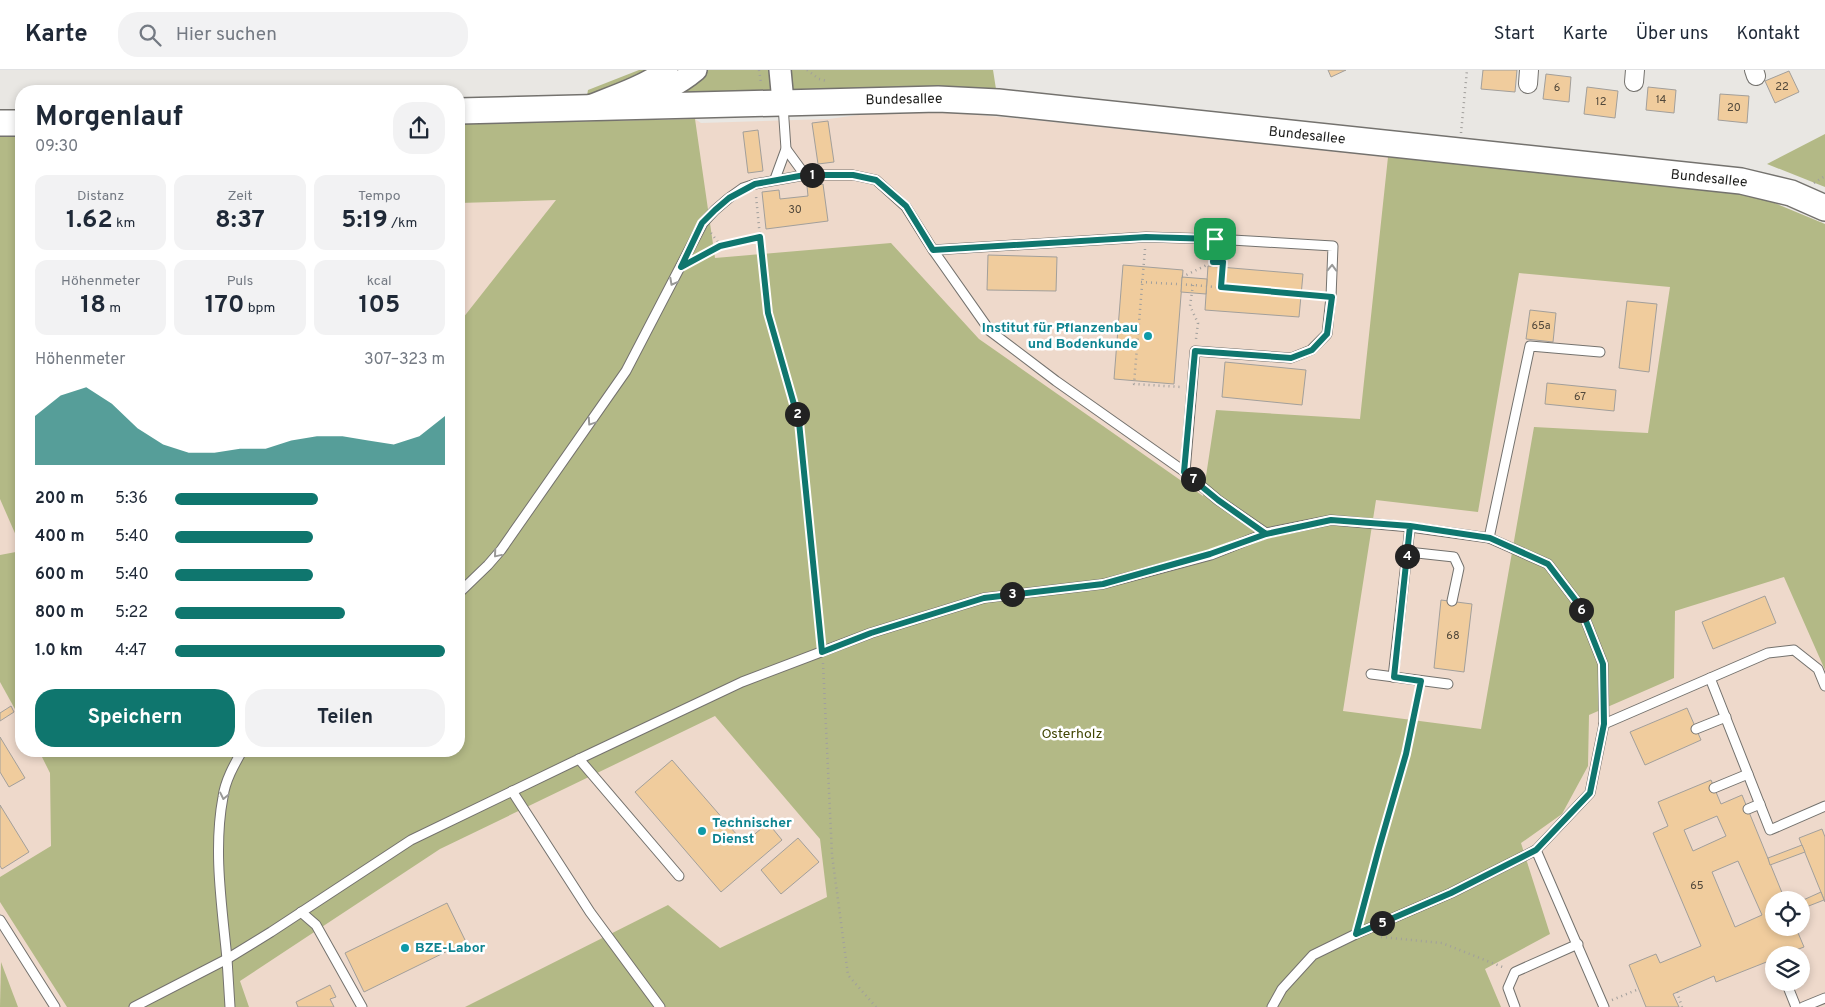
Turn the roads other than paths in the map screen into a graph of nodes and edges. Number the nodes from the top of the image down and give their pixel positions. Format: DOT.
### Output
graph roads {
  1 [pos="667,70"];
  2 [pos="696,70"];
  3 [pos="780,70"];
  4 [pos="783,102"];
  5 [pos="629,106"];
  6 [pos="585,107"];
  7 [pos="465,111"];
  8 [pos="0,123"];
  9 [pos="15,123"];
  10 [pos="786,149"];
  11 [pos="805,175"];
  12 [pos="775,179"];
  13 [pos="1825,208"];
  14 [pos="933,250"];
  15 [pos="1600,352"];
  16 [pos="1184,472"];
  17 [pos="1410,526"];
  18 [pos="1266,534"];
  19 [pos="1490,538"];
  20 [pos="1408,552"];
  21 [pos="465,587"];
  22 [pos="1452,602"];
  23 [pos="1371,674"];
  24 [pos="1394,677"];
  25 [pos="1710,678"];
  26 [pos="1448,684"];
  27 [pos="1825,686"];
  28 [pos="1726,717"];
  29 [pos="1604,724"];
  30 [pos="1696,729"];
  31 [pos="239,757"];
  32 [pos="579,759"];
  33 [pos="1748,774"];
  34 [pos="1714,788"];
  35 [pos="512,791"];
  36 [pos="1760,804"];
  37 [pos="1825,806"];
  38 [pos="1748,809"];
  39 [pos="1536,850"];
  40 [pos="679,876"];
  41 [pos="301,912"];
  42 [pos="0,920"];
  43 [pos="1578,944"];
  44 [pos="227,959"];
  45 [pos="1790,991"];
  46 [pos="1825,998"];
  47 [pos="1603,1005"];
  48 [pos="54,1007"];
  49 [pos="134,1007"];
  50 [pos="230,1007"];
  51 [pos="362,1007"];
  52 [pos="660,1007"];
  53 [pos="1272,1007"];
  54 [pos="1515,1007"];
  55 [pos="1796,1007"];
  56 [pos="1803,1007"];
  1 -- 6 [label="street, Bundesallee"];
  2 -- 5 [label="street, Bundesallee"];
  3 -- 4 [label="street"];
  4 -- 5 [label="main road, Bundesallee"];
  4 -- 10 [label="lane"];
  4 -- 13 [label="main road, Bundesallee"];
  5 -- 6 [label="main road, Bundesallee"];
  6 -- 7 [label="main road, Bundesallee"];
  8 -- 9 [label="main road"];
  10 -- 11 [label="lane"];
  10 -- 12 [label="lane"];
  11 -- 12 [label="lane"];
  11 -- 14 [label="lane"];
  12 -- 21 [label="lane, one-way"];
  14 -- 16 [label="lane"];
  16 -- 14 [label="lane, one-way"];
  15 -- 19 [label="lane"];
  16 -- 18 [label="lane"];
  17 -- 18 [label="lane"];
  17 -- 19 [label="lane"];
  17 -- 20 [label="lane"];
  18 -- 32 [label="lane"];
  19 -- 29 [label="lane"];
  20 -- 22 [label="lane"];
  20 -- 24 [label="lane"];
  23 -- 24 [label="lane"];
  24 -- 26 [label="lane"];
  25 -- 27 [label="lane"];
  25 -- 28 [label="lane"];
  25 -- 29 [label="lane"];
  28 -- 30 [label="lane"];
  28 -- 33 [label="lane"];
  29 -- 39 [label="lane"];
  31 -- 44 [label="lane, one-way"];
  32 -- 35 [label="lane"];
  32 -- 40 [label="lane"];
  33 -- 34 [label="lane"];
  33 -- 36 [label="lane"];
  35 -- 41 [label="lane"];
  35 -- 52 [label="lane"];
  36 -- 37 [label="lane"];
  36 -- 38 [label="lane"];
  39 -- 43 [label="lane"];
  39 -- 53 [label="lane"];
  41 -- 44 [label="lane"];
  41 -- 51 [label="lane"];
  42 -- 48 [label="lane"];
  43 -- 47 [label="lane"];
  43 -- 54 [label="lane"];
  44 -- 49 [label="lane"];
  44 -- 50 [label="lane"];
  45 -- 55 [label="lane"];
  46 -- 56 [label="lane"];
}
